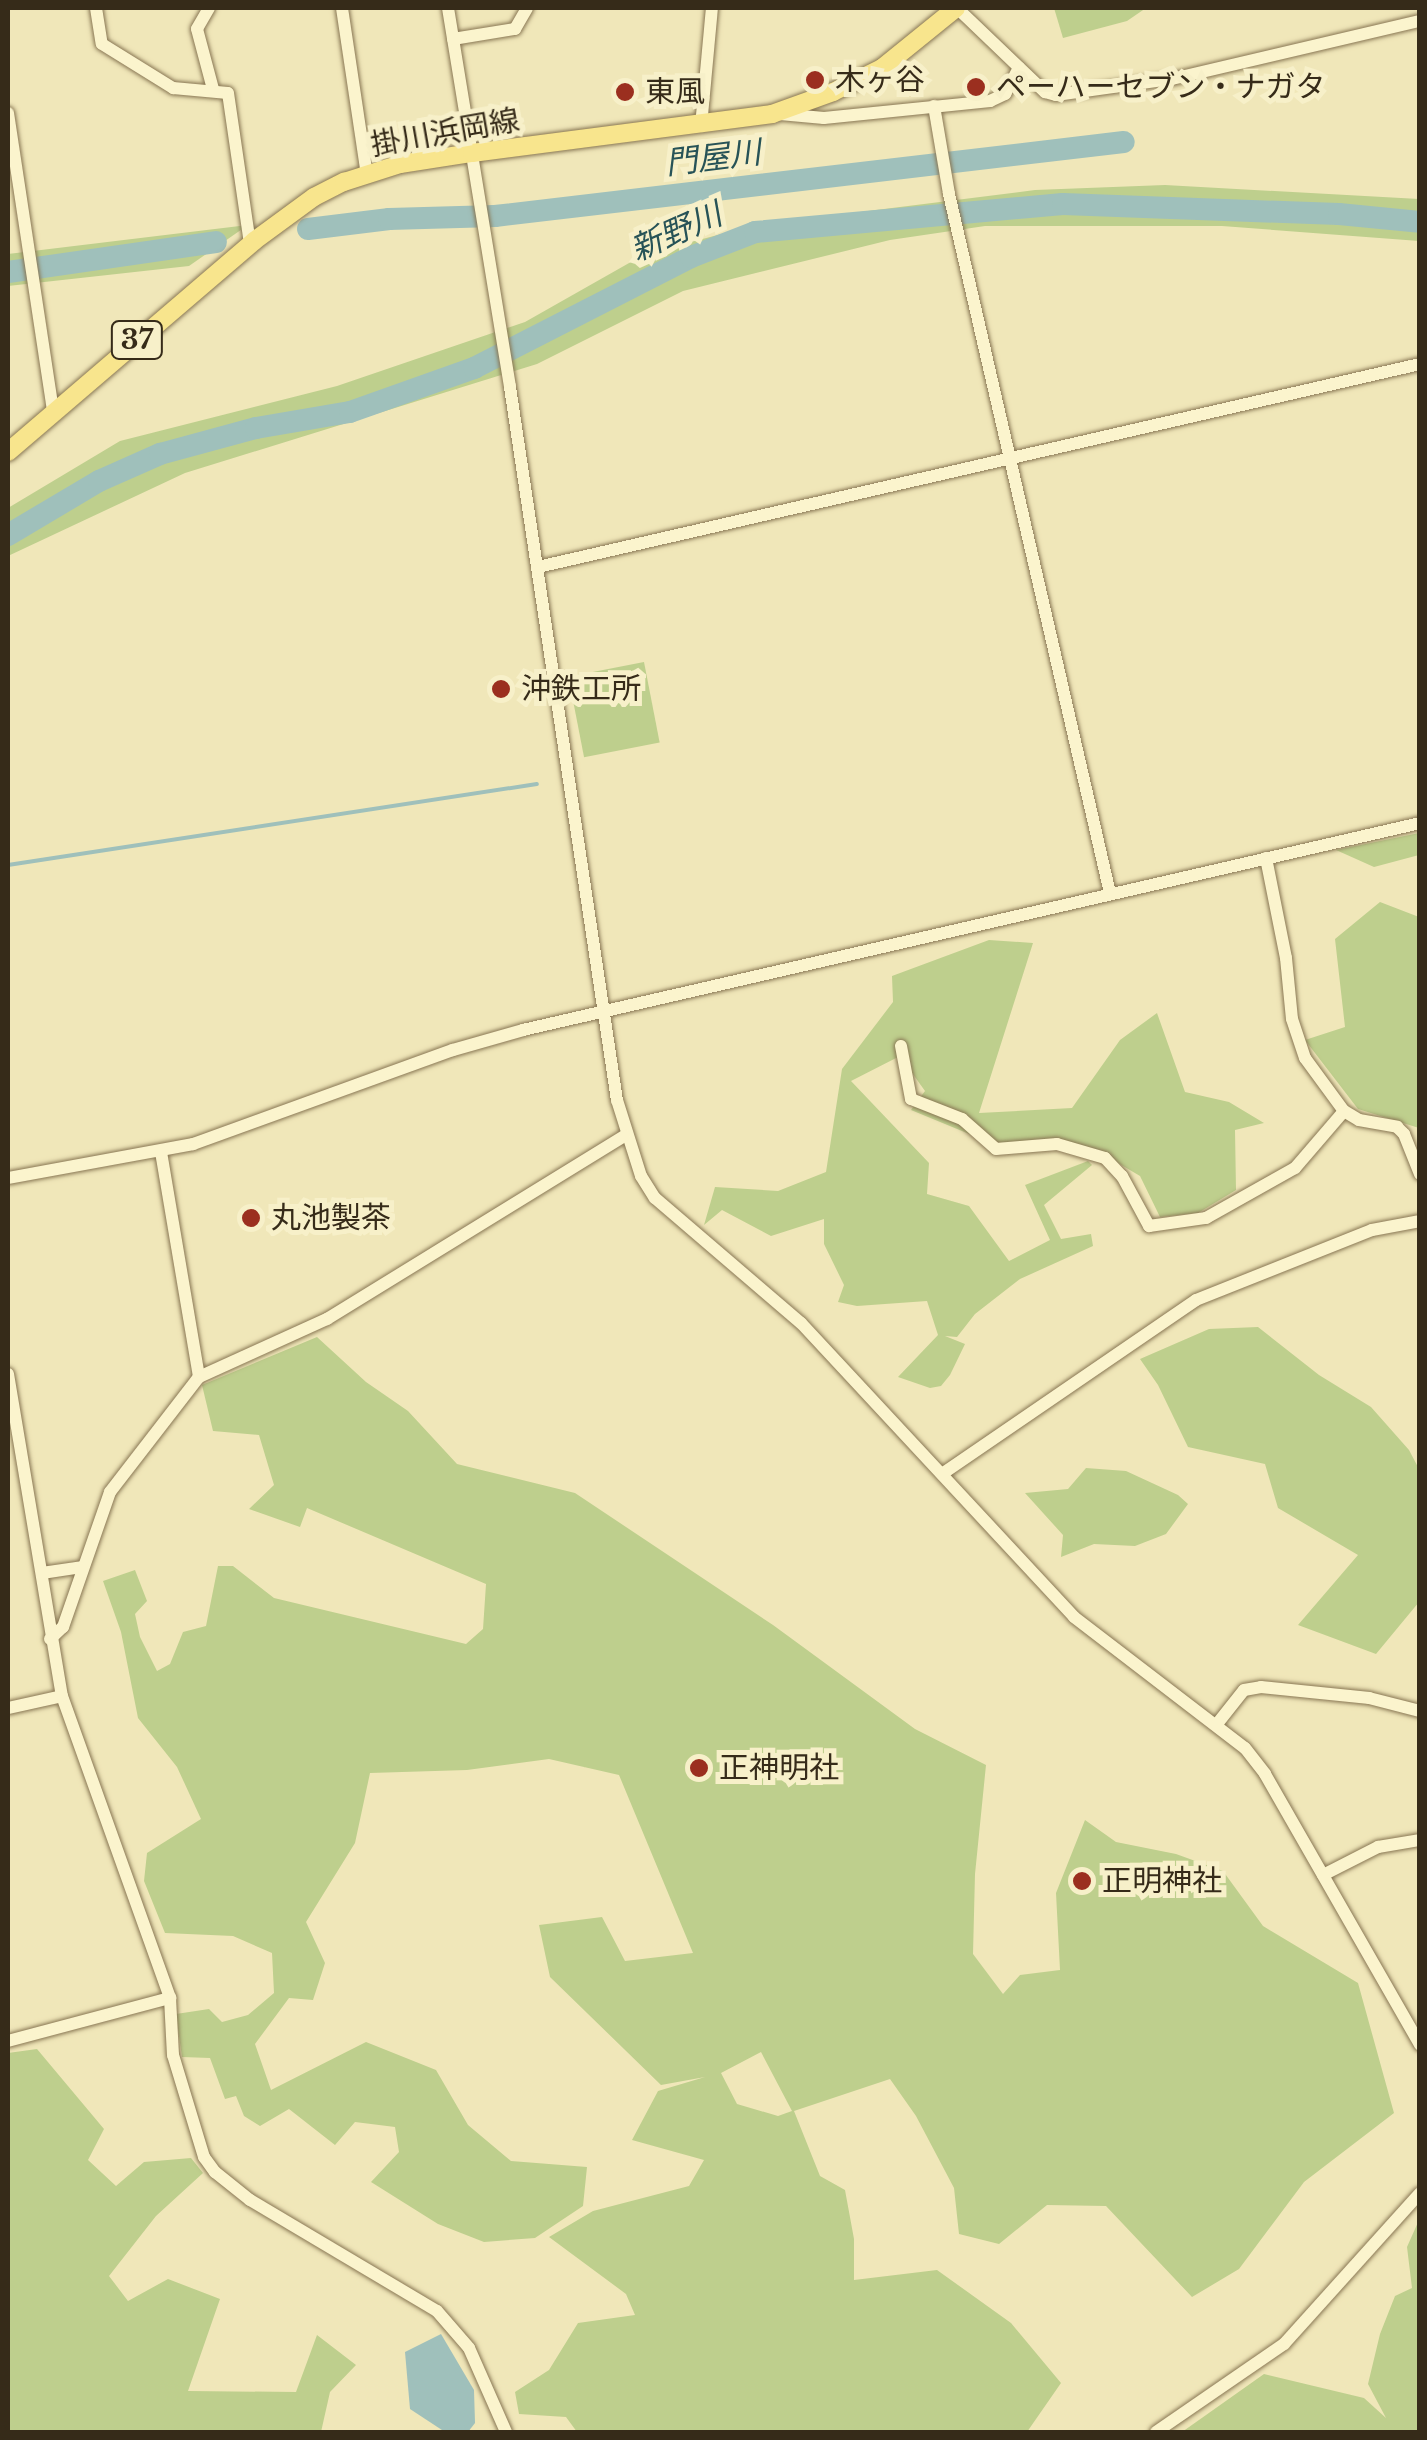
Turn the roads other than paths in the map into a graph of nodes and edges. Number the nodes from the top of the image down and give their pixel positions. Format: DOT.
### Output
graph roads {
  1 [pos="96,8"];
  2 [pos="209,8"];
  3 [pos="342,8"];
  4 [pos="448,8"];
  5 [pos="527,8"];
  6 [pos="712,8"];
  7 [pos="956,8"];
  8 [pos="1420,21"];
  9 [pos="453,38"];
  10 [pos="1019,68"];
  11 [pos="213,89"];
  12 [pos="934,106"];
  13 [pos="8,113"];
  14 [pos="772,114"];
  15 [pos="700,126"];
  16 [pos="472,153"];
  17 [pos="367,175"];
  18 [pos="250,244"];
  19 [pos="1420,364"];
  20 [pos="53,410"];
  21 [pos="8,452"];
  22 [pos="1012,459"];
  23 [pos="538,567"];
  24 [pos="1420,822"];
  25 [pos="1266,858"];
  26 [pos="1110,893"];
  27 [pos="602,1010"];
  28 [pos="900,1046"];
  29 [pos="1344,1111"];
  30 [pos="624,1136"];
  31 [pos="161,1152"];
  32 [pos="1420,1174"];
  33 [pos="8,1178"];
  34 [pos="1420,1220"];
  35 [pos="8,1374"];
  36 [pos="199,1377"];
  37 [pos="942,1474"];
  38 [pos="82,1567"];
  39 [pos="42,1573"];
  40 [pos="50,1638"];
  41 [pos="62,1696"];
  42 [pos="8,1708"];
  43 [pos="1420,1711"];
  44 [pos="1216,1724"];
  45 [pos="1420,1840"];
  46 [pos="1322,1874"];
  47 [pos="170,1998"];
  48 [pos="8,2041"];
  49 [pos="1420,2045"];
  50 [pos="1420,2193"];
  51 [pos="506,2432"];
  52 [pos="1156,2432"];
  1 -- 11 [label="street"];
  2 -- 11 [label="street"];
  3 -- 17 [label="street"];
  4 -- 9 [label="street"];
  5 -- 9 [label="street"];
  6 -- 15 [label="street"];
  7 -- 10 [label="street"];
  7 -- 14 [label="main road, 掛川浜岡線 / 37"];
  8 -- 10 [label="street"];
  9 -- 16 [label="street"];
  10 -- 12 [label="street"];
  11 -- 18 [label="street"];
  12 -- 14 [label="street"];
  12 -- 22 [label="street"];
  13 -- 20 [label="street"];
  14 -- 15 [label="main road, 掛川浜岡線 / 37"];
  15 -- 16 [label="main road, 掛川浜岡線 / 37"];
  16 -- 17 [label="main road, 掛川浜岡線 / 37"];
  16 -- 23 [label="street"];
  17 -- 18 [label="main road, 掛川浜岡線 / 37"];
  18 -- 20 [label="main road, 掛川浜岡線 / 37"];
  19 -- 22 [label="street"];
  20 -- 21 [label="main road, 掛川浜岡線 / 37"];
  22 -- 23 [label="street"];
  22 -- 26 [label="street"];
  23 -- 27 [label="street"];
  24 -- 25 [label="street"];
  25 -- 26 [label="street"];
  25 -- 29 [label="street"];
  26 -- 27 [label="street"];
  27 -- 30 [label="street"];
  27 -- 31 [label="street"];
  28 -- 29 [label="street"];
  29 -- 32 [label="street"];
  30 -- 36 [label="street"];
  30 -- 37 [label="street"];
  31 -- 33 [label="street"];
  31 -- 36 [label="street"];
  34 -- 37 [label="street"];
  35 -- 39 [label="street"];
  36 -- 38 [label="street"];
  37 -- 44 [label="street"];
  38 -- 39 [label="street"];
  38 -- 40 [label="street"];
  39 -- 40 [label="street"];
  40 -- 41 [label="street"];
  41 -- 42 [label="street"];
  41 -- 47 [label="street"];
  43 -- 44 [label="street"];
  44 -- 46 [label="street"];
  45 -- 46 [label="street"];
  46 -- 49 [label="street"];
  47 -- 48 [label="street"];
  47 -- 51 [label="street"];
  50 -- 52 [label="street"];
}
